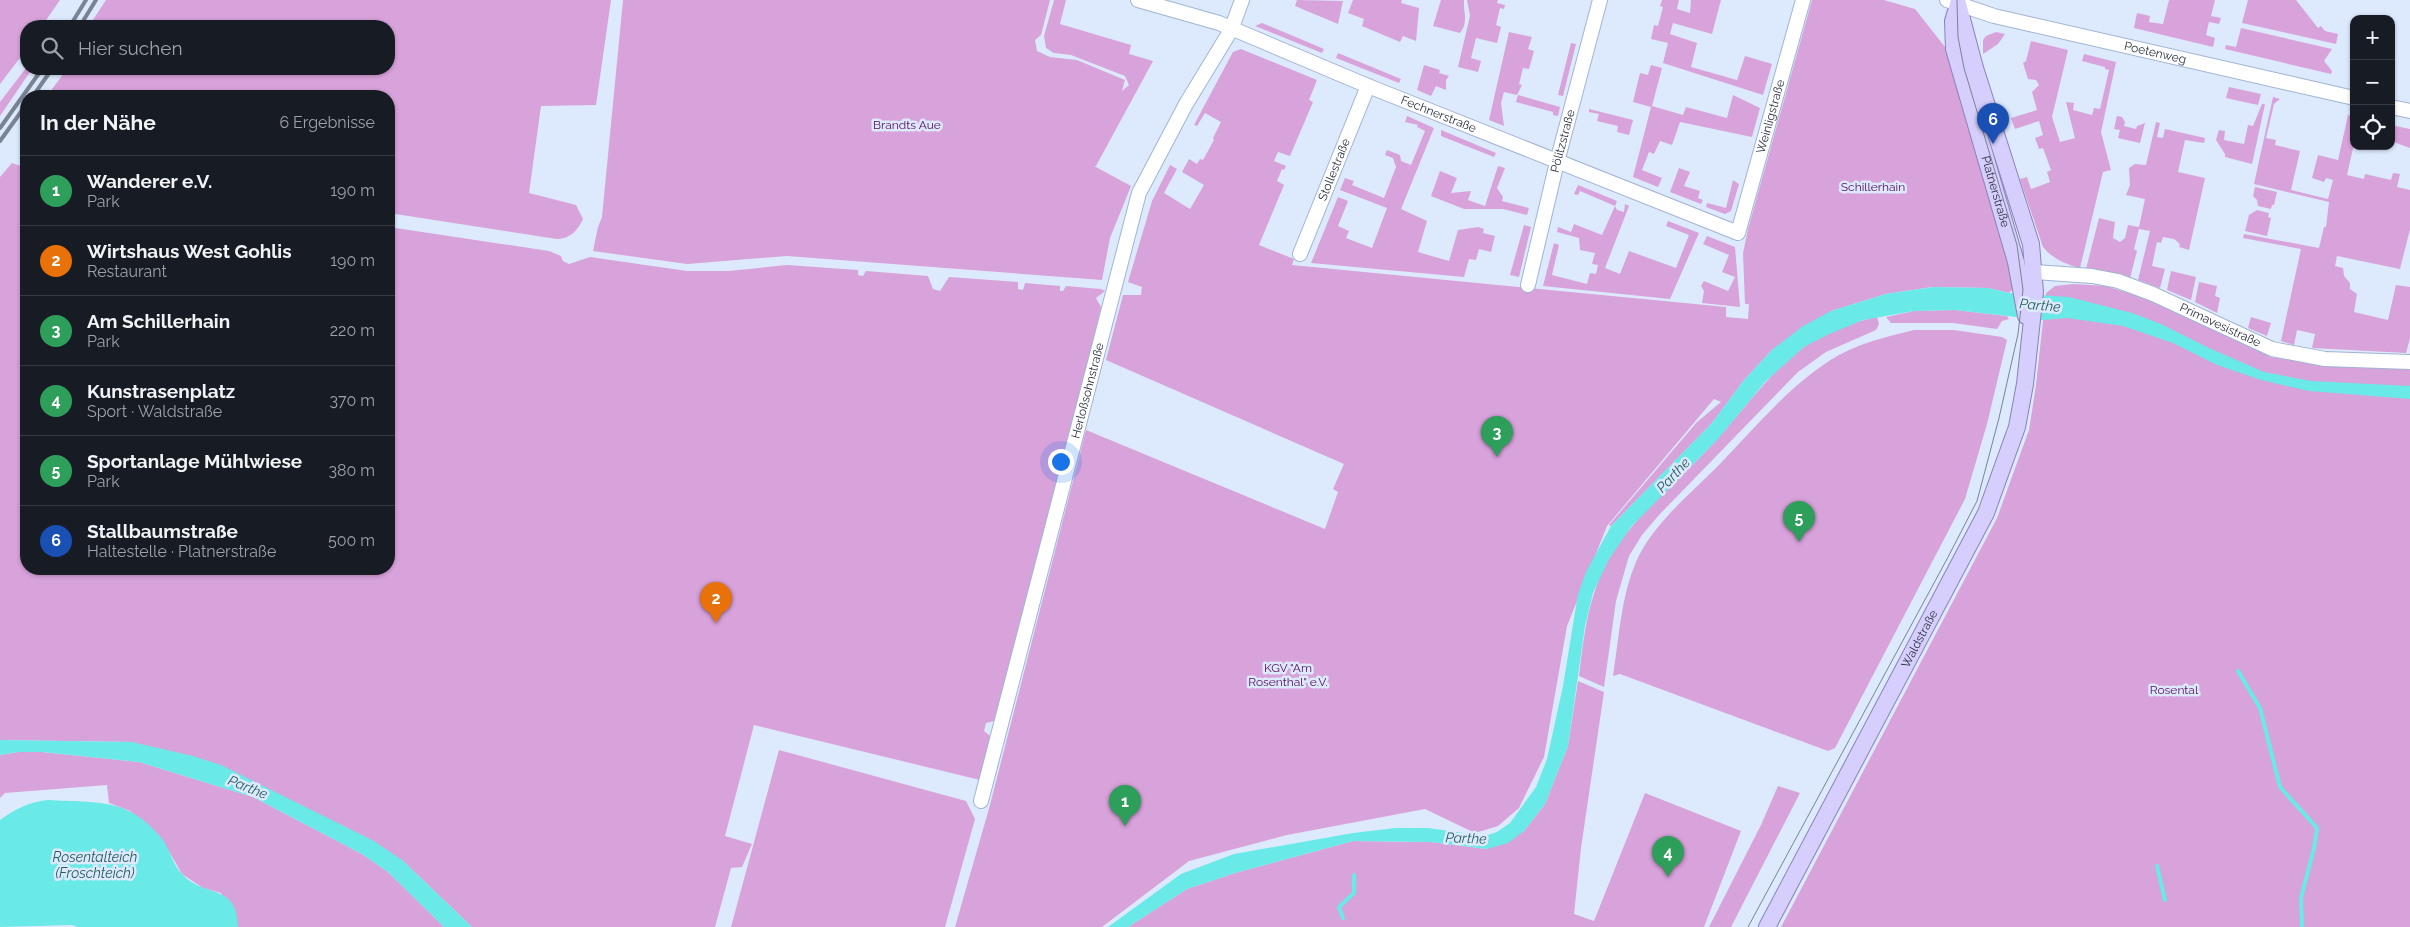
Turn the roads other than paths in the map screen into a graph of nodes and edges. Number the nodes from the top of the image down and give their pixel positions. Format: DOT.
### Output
graph roads {
  1 [pos="1138,0"];
  2 [pos="1242,0"];
  3 [pos="1600,0"];
  4 [pos="1803,0"];
  5 [pos="1954,2"];
  6 [pos="1231,30"];
  7 [pos="1368,86"];
  8 [pos="2350,97"];
  9 [pos="2395,108"];
  10 [pos="2410,111"];
  11 [pos="1557,162"];
  12 [pos="1738,233"];
  13 [pos="1300,254"];
  14 [pos="2034,272"];
  15 [pos="1528,285"];
  16 [pos="2029,291"];
  17 [pos="2410,360"];
  18 [pos="981,801"];
  19 [pos="1767,927"];
  1 -- 6 [label="street, Fechnerstraße"];
  2 -- 6 [label="street, Herloßsohnstraße"];
  3 -- 11 [label="street, Pölitzstraße"];
  4 -- 12 [label="street, Weinligstraße"];
  5 -- 8 [label="street, Poetenweg"];
  5 -- 14 [label="main road, Platnerstraße"];
  5 -- 16 [label="main road, Platnerstraße"];
  6 -- 7 [label="street, Fechnerstraße"];
  6 -- 18 [label="street, Herloßsohnstraße"];
  7 -- 11 [label="street, Fechnerstraße"];
  7 -- 13 [label="street, Stollestraße"];
  9 -- 10 [label="street"];
  11 -- 12 [label="street, Fechnerstraße"];
  11 -- 15 [label="street, Pölitzstraße"];
  14 -- 16 [label="main road, Waldstraße"];
  14 -- 17 [label="street, Primavesistraße"];
  16 -- 19 [label="main road, Waldstraße"];
}
